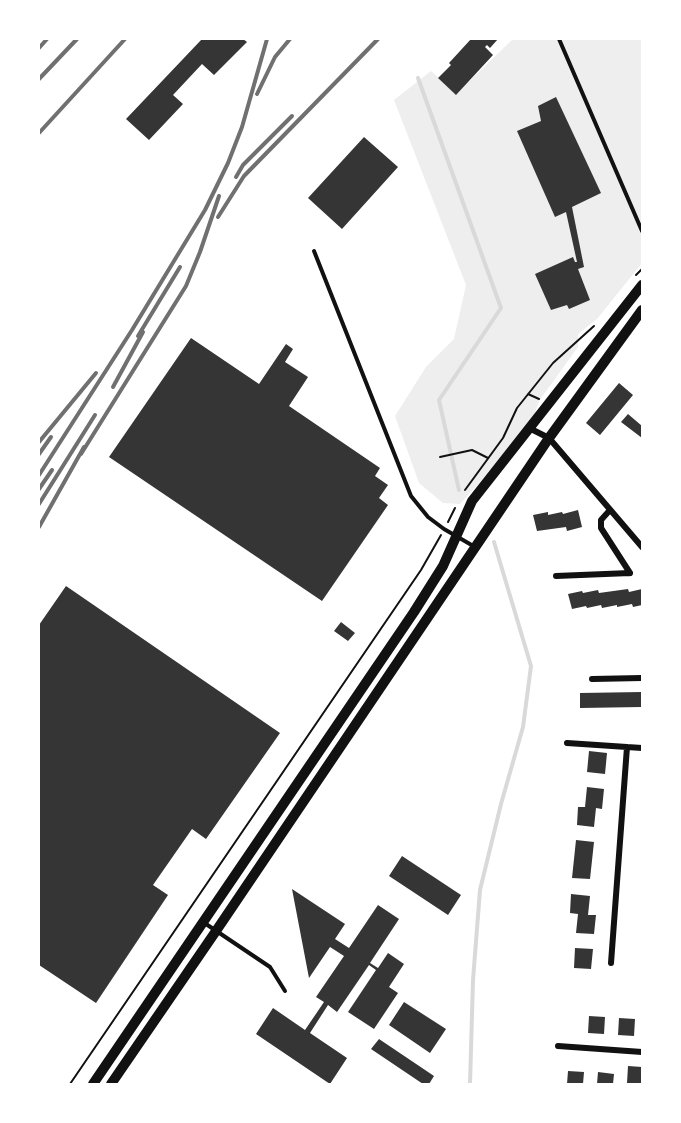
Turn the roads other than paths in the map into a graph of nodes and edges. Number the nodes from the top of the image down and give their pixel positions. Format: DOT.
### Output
graph roads {
  1 [pos="559,39"];
  2 [pos="642,231"];
  3 [pos="314,251"];
  4 [pos="638,281"];
  5 [pos="642,310"];
  6 [pos="529,428"];
  7 [pos="549,438"];
  8 [pos="610,510"];
  9 [pos="456,537"];
  10 [pos="475,547"];
  11 [pos="642,547"];
  12 [pos="556,576"];
  13 [pos="642,678"];
  14 [pos="592,679"];
  15 [pos="567,743"];
  16 [pos="627,747"];
  17 [pos="642,748"];
  18 [pos="203,922"];
  19 [pos="216,931"];
  20 [pos="611,963"];
  21 [pos="285,991"];
  22 [pos="558,1046"];
  23 [pos="642,1052"];
  24 [pos="93,1084"];
  25 [pos="111,1084"];
  1 -- 2 [label="lane"];
  3 -- 9 [label="lane"];
  4 -- 6 [label="main road"];
  5 -- 7 [label="main road"];
  6 -- 7 [label="street"];
  6 -- 9 [label="main road"];
  7 -- 8 [label="street"];
  7 -- 10 [label="main road"];
  8 -- 11 [label="street"];
  8 -- 12 [label="street"];
  9 -- 10 [label="lane"];
  9 -- 18 [label="main road"];
  10 -- 19 [label="main road"];
  13 -- 14 [label="street"];
  15 -- 16 [label="street"];
  16 -- 17 [label="street"];
  16 -- 20 [label="street"];
  18 -- 19 [label="lane"];
  18 -- 24 [label="main road"];
  19 -- 21 [label="lane"];
  19 -- 25 [label="main road"];
  22 -- 23 [label="street"];
}
